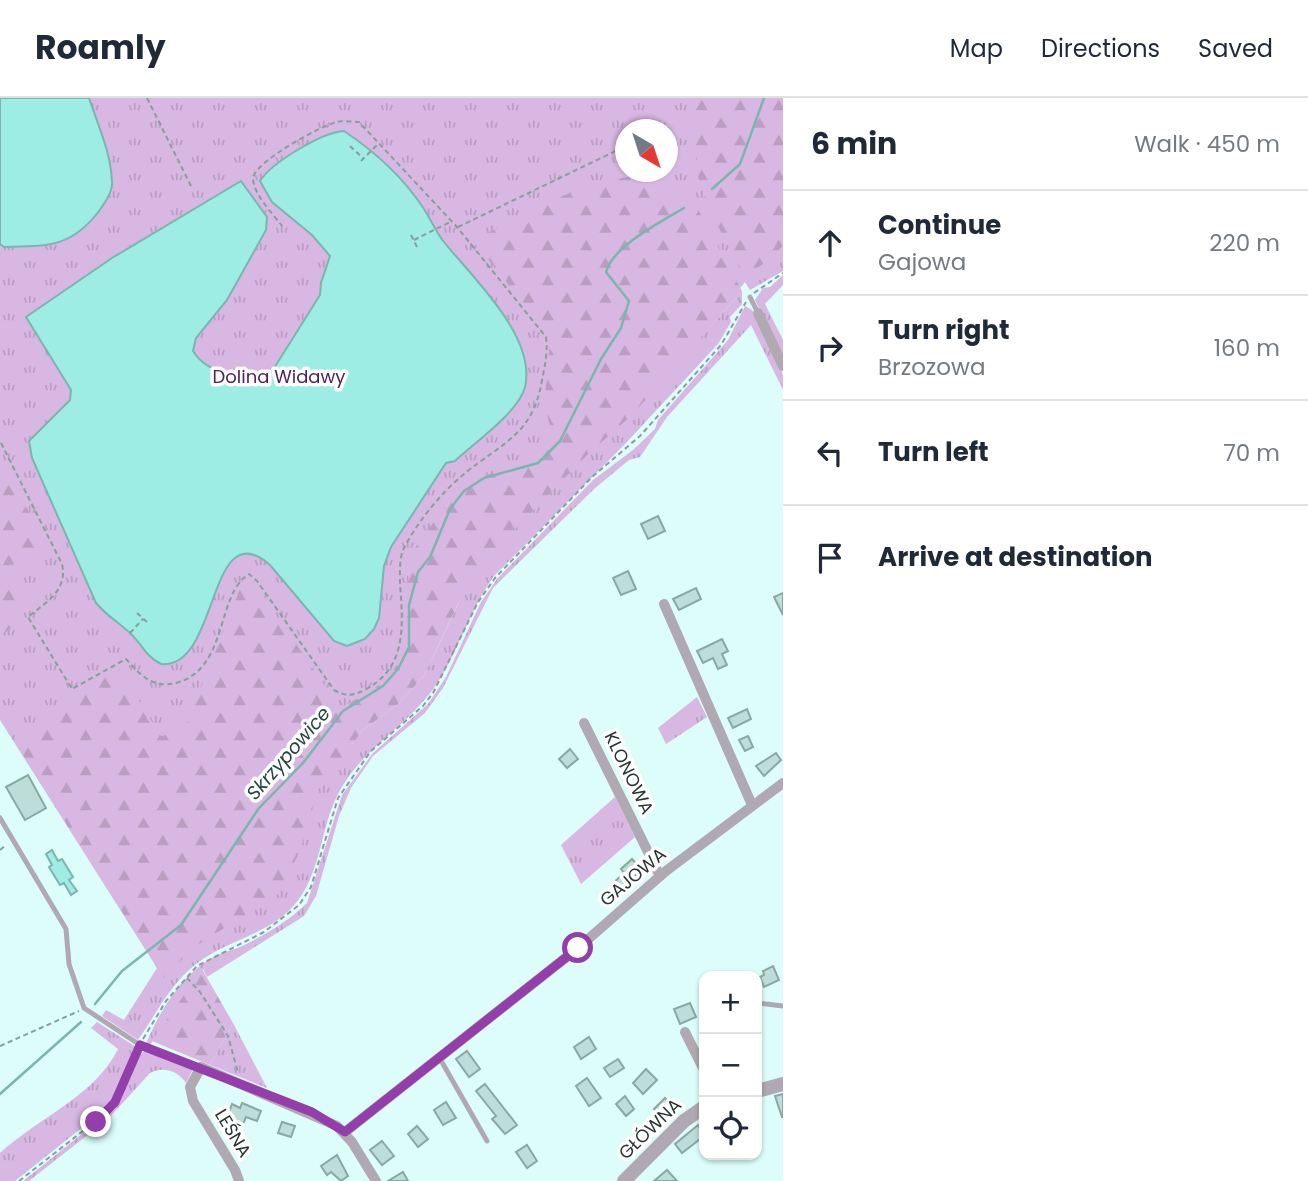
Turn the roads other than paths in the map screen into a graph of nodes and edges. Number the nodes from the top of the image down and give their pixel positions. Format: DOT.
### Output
graph roads {
  1 [pos="750,297"];
  2 [pos="758,313"];
  3 [pos="783,366"];
  4 [pos="664,604"];
  5 [pos="584,723"];
  6 [pos="782,787"];
  7 [pos="752,805"];
  8 [pos="0,818"];
  9 [pos="660,876"];
  10 [pos="762,1004"];
  11 [pos="783,1006"];
  12 [pos="685,1032"];
  13 [pos="439,1057"];
  14 [pos="699,1060"];
  15 [pos="201,1067"];
  16 [pos="783,1084"];
  17 [pos="762,1090"];
  18 [pos="699,1110"];
  19 [pos="345,1132"];
  20 [pos="488,1141"];
  21 [pos="626,1180"];
  22 [pos="239,1181"];
  23 [pos="376,1181"];
  1 -- 2 [label="lane"];
  2 -- 3 [label="street"];
  4 -- 7 [label="street"];
  5 -- 9 [label="street, KLONOWA"];
  6 -- 7 [label="street, GAJOWA"];
  7 -- 9 [label="street, GAJOWA"];
  8 -- 15 [label="lane"];
  9 -- 13 [label="street, GAJOWA"];
  10 -- 11 [label="lane"];
  12 -- 14 [label="street"];
  13 -- 19 [label="street, GAJOWA"];
  13 -- 20 [label="lane"];
  15 -- 19 [label="street"];
  15 -- 22 [label="street, LEŚNA"];
  16 -- 17 [label="street"];
  18 -- 21 [label="street, GŁÓWNA"];
  19 -- 23 [label="street"];
}
